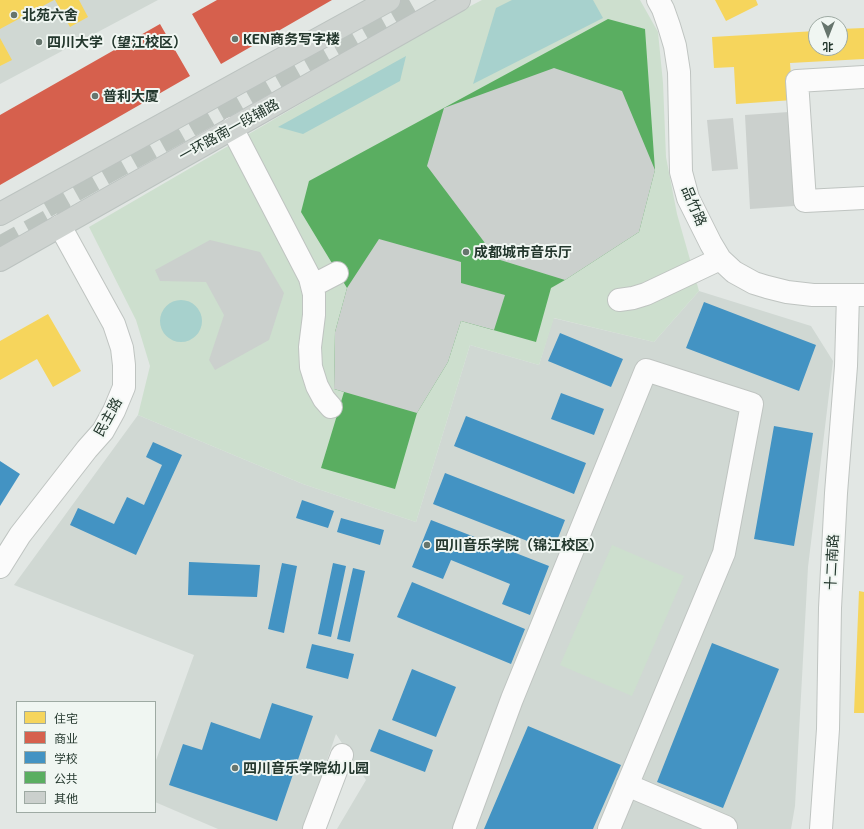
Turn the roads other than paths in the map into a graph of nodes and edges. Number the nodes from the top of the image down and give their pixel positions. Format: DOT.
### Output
graph roads {
  1 [pos="389,0"];
  2 [pos="459,0"];
  3 [pos="658,0"];
  4 [pos="864,77"];
  5 [pos="232,128"];
  6 [pos="864,198"];
  7 [pos="0,214"];
  8 [pos="60,226"];
  9 [pos="720,259"];
  10 [pos="0,260"];
  11 [pos="337,273"];
  12 [pos="312,286"];
  13 [pos="856,295"];
  14 [pos="620,300"];
  15 [pos="330,407"];
  16 [pos="0,567"];
  17 [pos="342,755"];
  18 [pos="627,786"];
  19 [pos="726,827"];
  20 [pos="314,829"];
  21 [pos="464,829"];
  22 [pos="609,829"];
  23 [pos="821,829"];
  1 -- 7 [label="main road"];
  2 -- 5 [label="main road, 一环路南一段辅路"];
  3 -- 9 [label="street, 品竹路"];
  4 -- 6 [label="street"];
  5 -- 8 [label="main road, 一环路南一段辅路"];
  5 -- 12 [label="street"];
  8 -- 10 [label="main road, 一环路南一段辅路"];
  8 -- 16 [label="street, 民主路"];
  9 -- 13 [label="street, 品竹路"];
  9 -- 14 [label="street"];
  11 -- 12 [label="street"];
  12 -- 15 [label="street"];
  13 -- 23 [label="street, 十二南路"];
  17 -- 20 [label="street"];
  18 -- 19 [label="street"];
  18 -- 21 [label="street"];
  18 -- 22 [label="street"];
}
